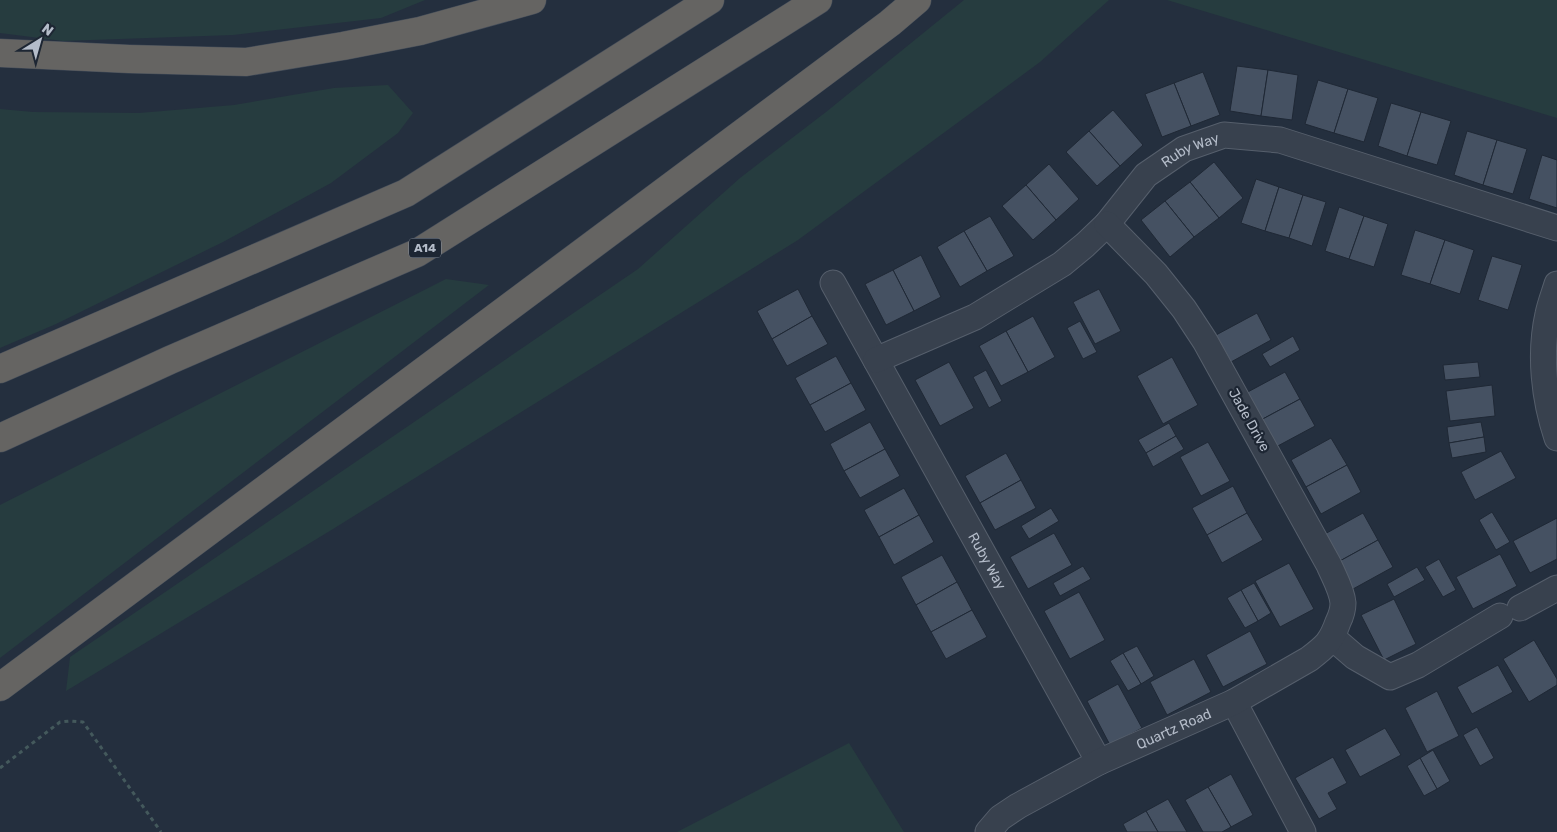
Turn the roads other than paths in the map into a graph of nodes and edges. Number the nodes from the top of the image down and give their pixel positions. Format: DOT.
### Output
graph roads {
  1 [pos="532,0"];
  2 [pos="710,0"];
  3 [pos="818,0"];
  4 [pos="917,0"];
  5 [pos="0,53"];
  6 [pos="1107,224"];
  7 [pos="1557,228"];
  8 [pos="833,283"];
  9 [pos="1557,284"];
  10 [pos="876,360"];
  11 [pos="0,370"];
  12 [pos="0,438"];
  13 [pos="1557,438"];
  14 [pos="1557,588"];
  15 [pos="1332,638"];
  16 [pos="0,687"];
  17 [pos="1234,702"];
  18 [pos="1099,762"];
  19 [pos="988,832"];
  20 [pos="1303,832"];
  1 -- 5 [label="highway"];
  2 -- 11 [label="highway"];
  3 -- 12 [label="highway, A14"];
  4 -- 16 [label="highway"];
  6 -- 7 [label="street, Ruby Way"];
  6 -- 10 [label="street, Ruby Way"];
  6 -- 15 [label="street, Jade Drive"];
  8 -- 10 [label="street, Ruby Way"];
  9 -- 13 [label="street"];
  10 -- 18 [label="street, Ruby Way"];
  14 -- 15 [label="street"];
  15 -- 17 [label="street, Jade Drive"];
  17 -- 18 [label="street, Quartz Road"];
  17 -- 20 [label="street"];
  18 -- 19 [label="street, Quartz Road"];
}
